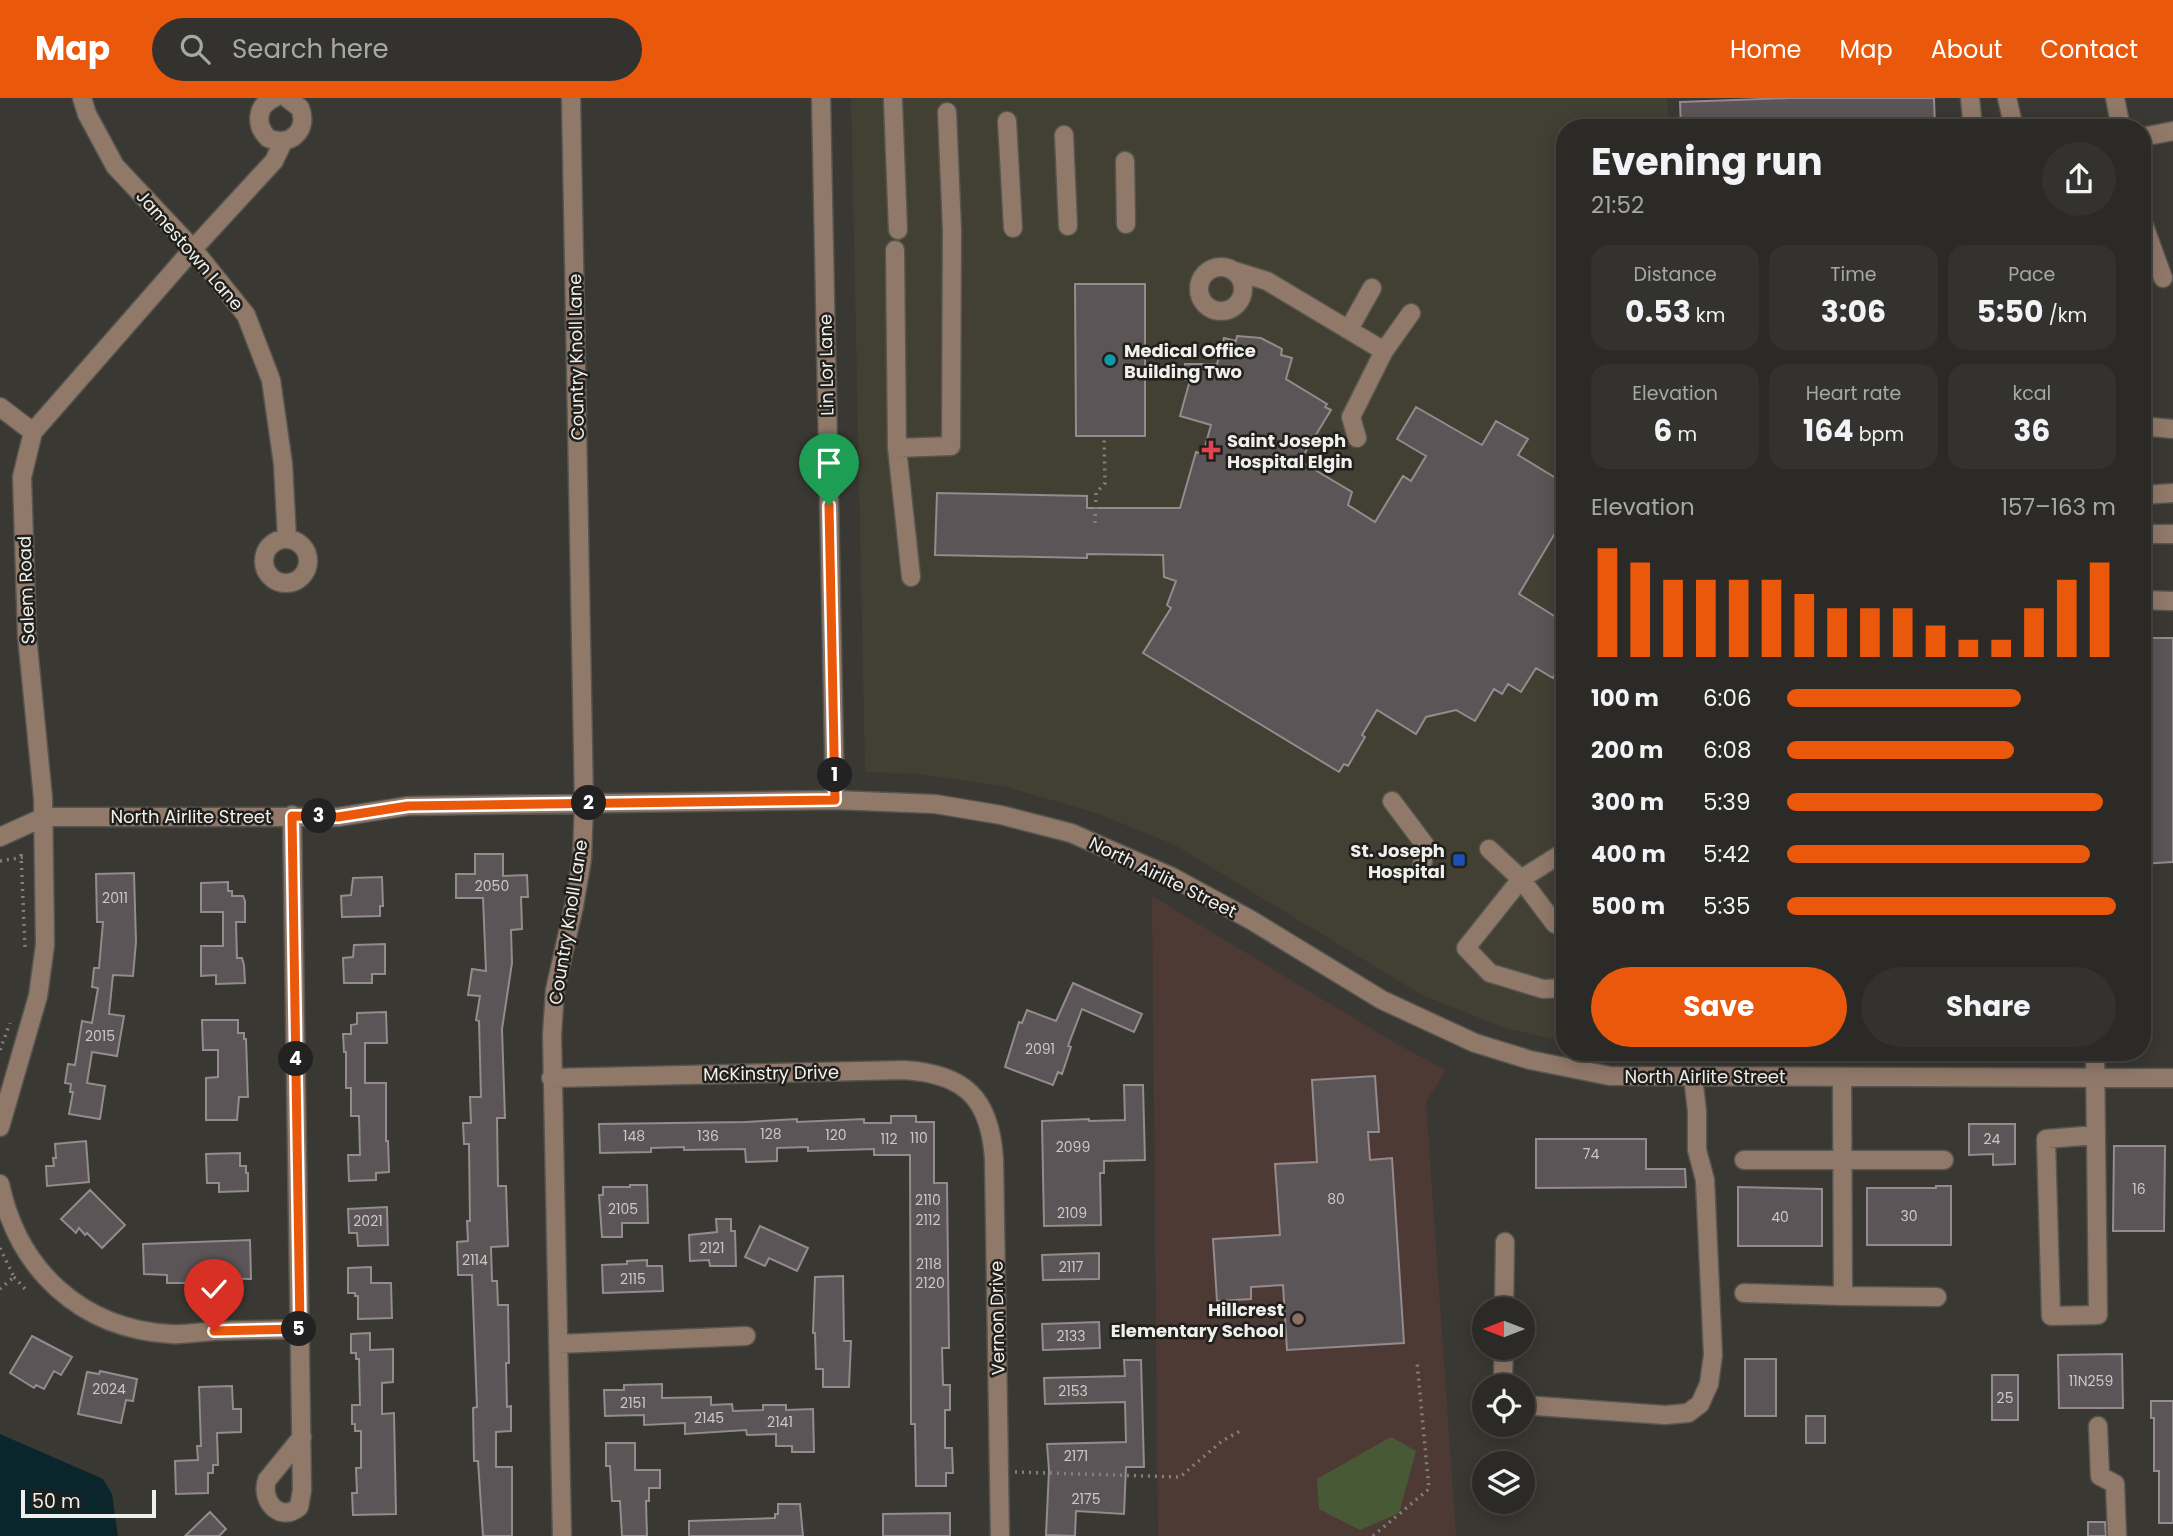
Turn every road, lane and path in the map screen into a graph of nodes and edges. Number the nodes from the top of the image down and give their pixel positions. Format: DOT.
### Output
graph roads {
  1 [pos="82,98"];
  2 [pos="274,98"];
  3 [pos="287,98"];
  4 [pos="571,98"];
  5 [pos="821,98"];
  6 [pos="1969,98"];
  7 [pos="2007,98"];
  8 [pos="2115,98"];
  9 [pos="893,102"];
  10 [pos="947,112"];
  11 [pos="1972,119"];
  12 [pos="2012,119"];
  13 [pos="2119,119"];
  14 [pos="1007,121"];
  15 [pos="2173,131"];
  16 [pos="1064,135"];
  17 [pos="2151,135"];
  18 [pos="283,142"];
  19 [pos="1125,161"];
  20 [pos="1126,224"];
  21 [pos="1069,226"];
  22 [pos="1013,228"];
  23 [pos="898,230"];
  24 [pos="2151,248"];
  25 [pos="193,249"];
  26 [pos="895,250"];
  27 [pos="1235,271"];
  28 [pos="2163,278"];
  29 [pos="1372,288"];
  30 [pos="1411,313"];
  31 [pos="1349,329"];
  32 [pos="1384,351"];
  33 [pos="0,407"];
  34 [pos="2151,427"];
  35 [pos="2173,429"];
  36 [pos="33,432"];
  37 [pos="1104,436"];
  38 [pos="1357,438"];
  39 [pos="897,448"];
  40 [pos="2173,493"];
  41 [pos="2151,494"];
  42 [pos="1095,523"];
  43 [pos="2151,534"];
  44 [pos="2173,534"];
  45 [pos="287,538"];
  46 [pos="911,577"];
  47 [pos="2151,600"];
  48 [pos="2173,601"];
  49 [pos="835,800"];
  50 [pos="1392,801"];
  51 [pos="584,803"];
  52 [pos="292,816"];
  53 [pos="44,817"];
  54 [pos="0,837"];
  55 [pos="1489,849"];
  56 [pos="1556,857"];
  57 [pos="0,861"];
  58 [pos="1422,867"];
  59 [pos="1521,879"];
  60 [pos="1555,924"];
  61 [pos="24,957"];
  62 [pos="1556,988"];
  63 [pos="11,1020"];
  64 [pos="0,1051"];
  65 [pos="2095,1061"];
  66 [pos="1693,1077"];
  67 [pos="1842,1077"];
  68 [pos="551,1078"];
  69 [pos="2095,1078"];
  70 [pos="2173,1078"];
  71 [pos="979,1103"];
  72 [pos="0,1127"];
  73 [pos="2096,1135"];
  74 [pos="1744,1160"];
  75 [pos="1843,1160"];
  76 [pos="1944,1160"];
  77 [pos="0,1184"];
  78 [pos="1505,1242"];
  79 [pos="0,1248"];
  80 [pos="14,1277"];
  81 [pos="0,1289"];
  82 [pos="27,1291"];
  83 [pos="1744,1293"];
  84 [pos="1843,1296"];
  85 [pos="1504,1297"];
  86 [pos="1937,1297"];
  87 [pos="300,1329"];
  88 [pos="746,1336"];
  89 [pos="558,1344"];
  90 [pos="1417,1362"];
  91 [pos="1535,1406"];
  92 [pos="2098,1426"];
  93 [pos="1240,1431"];
  94 [pos="302,1437"];
  95 [pos="999,1473"];
  96 [pos="562,1536"];
  97 [pos="1000,1536"];
  98 [pos="1373,1536"];
  99 [pos="2117,1536"];
  1 -- 25 [label="street, Jamestown Lane"];
  2 -- 18 [label="street"];
  3 -- 18 [label="street, Salem Road"];
  4 -- 51 [label="street, Country Knoll Lane"];
  5 -- 49 [label="street, Lin Lor Lane"];
  6 -- 11 [label="street"];
  7 -- 12 [label="street"];
  8 -- 13 [label="street"];
  9 -- 23 [label="street"];
  10 -- 39 [label="street"];
  14 -- 22 [label="street"];
  15 -- 17 [label="street"];
  16 -- 21 [label="street"];
  18 -- 25 [label="street, Salem Road"];
  19 -- 20 [label="street"];
  24 -- 28 [label="street"];
  25 -- 36 [label="street, Salem Road"];
  25 -- 45 [label="street, Jamestown Lane"];
  26 -- 39 [label="street"];
  27 -- 31 [label="street"];
  29 -- 31 [label="street"];
  30 -- 32 [label="street"];
  31 -- 32 [label="street"];
  32 -- 38 [label="street"];
  33 -- 36 [label="street"];
  34 -- 35 [label="street"];
  36 -- 53 [label="street, Salem Road"];
  37 -- 42 [label="path"];
  39 -- 46 [label="street"];
  40 -- 41 [label="street"];
  43 -- 44 [label="street"];
  47 -- 48 [label="street"];
  49 -- 51 [label="street, North Airlite Street"];
  49 -- 66 [label="street, North Airlite Street"];
  50 -- 58 [label="street"];
  51 -- 52 [label="street, North Airlite Street"];
  51 -- 68 [label="street, Country Knoll Lane"];
  52 -- 53 [label="street, North Airlite Street"];
  52 -- 87 [label="street"];
  53 -- 54 [label="street, North Airlite Street"];
  53 -- 72 [label="street, Salem Road"];
  55 -- 59 [label="street"];
  56 -- 59 [label="street"];
  57 -- 61 [label="path"];
  59 -- 60 [label="street"];
  59 -- 62 [label="street"];
  63 -- 64 [label="path"];
  65 -- 69 [label="street"];
  66 -- 67 [label="street, North Airlite Street"];
  66 -- 91 [label="street"];
  67 -- 69 [label="street, North Airlite Street"];
  67 -- 75 [label="street"];
  68 -- 71 [label="street, McKinstry Drive"];
  68 -- 89 [label="street, Country Knoll Lane"];
  69 -- 70 [label="street, North Airlite Street"];
  69 -- 73 [label="street"];
  71 -- 95 [label="street, Vernon Drive"];
  73 -- 73 [label="street"];
  74 -- 75 [label="street"];
  75 -- 76 [label="street"];
  75 -- 84 [label="street"];
  77 -- 87 [label="street"];
  78 -- 85 [label="street"];
  79 -- 80 [label="path"];
  80 -- 81 [label="path"];
  80 -- 82 [label="path"];
  83 -- 84 [label="street"];
  84 -- 86 [label="street"];
  87 -- 94 [label="street"];
  88 -- 89 [label="street"];
  89 -- 96 [label="street, Country Knoll Lane"];
  90 -- 98 [label="path"];
  92 -- 99 [label="street"];
  93 -- 95 [label="path"];
  95 -- 97 [label="street, Vernon Drive"];
}
